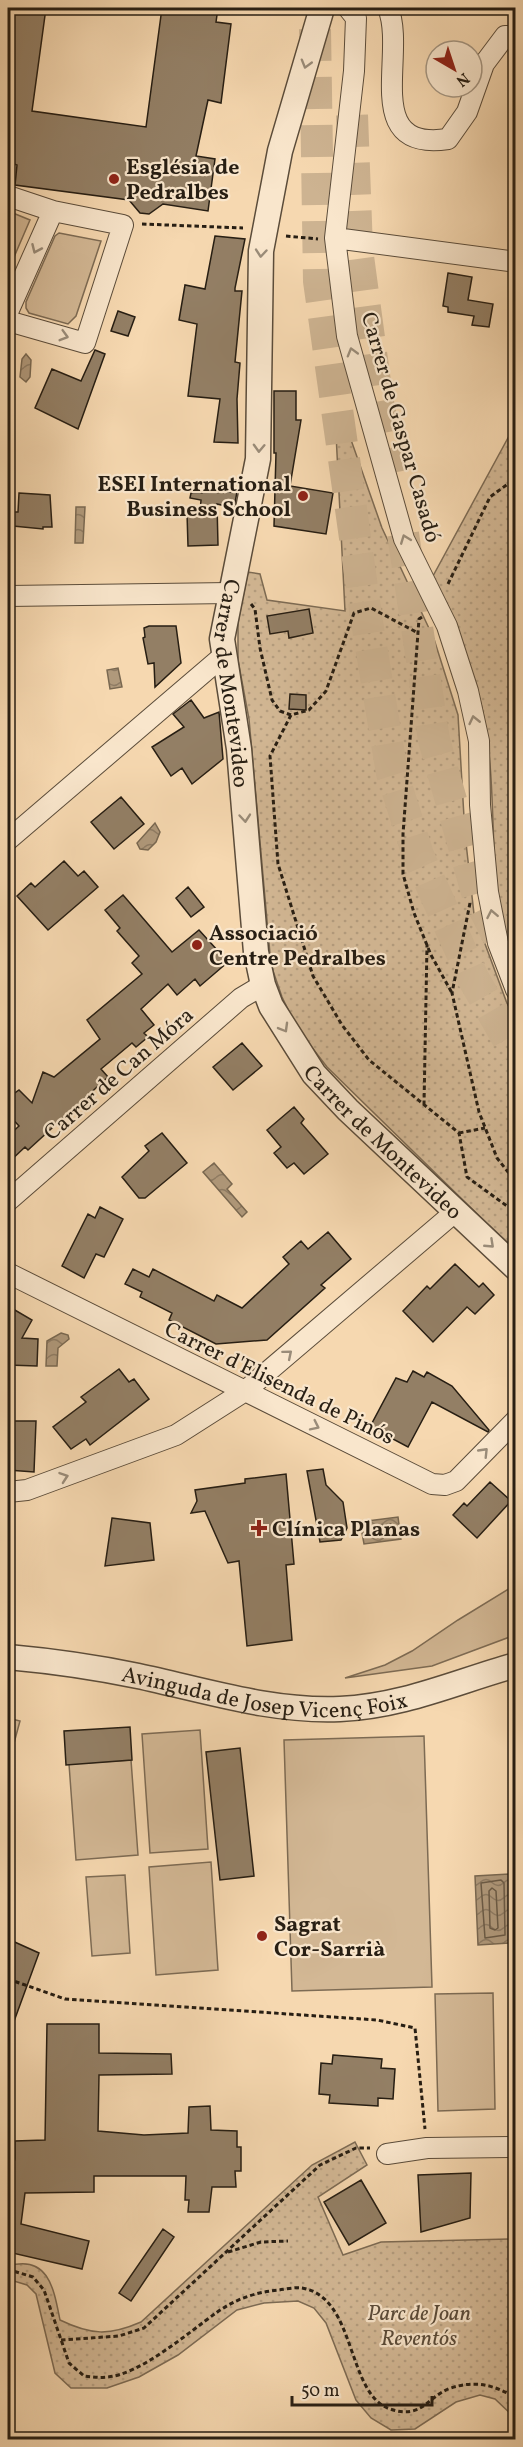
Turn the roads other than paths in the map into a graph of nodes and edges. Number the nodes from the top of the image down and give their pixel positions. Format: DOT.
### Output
graph roads {
  1 [pos="322,8"];
  2 [pos="348,8"];
  3 [pos="388,8"];
  4 [pos="516,36"];
  5 [pos="8,196"];
  6 [pos="52,211"];
  7 [pos="335,238"];
  8 [pos="516,262"];
  9 [pos="8,312"];
  10 [pos="8,321"];
  11 [pos="230,592"];
  12 [pos="8,596"];
  13 [pos="223,656"];
  14 [pos="8,840"];
  15 [pos="263,985"];
  16 [pos="516,990"];
  17 [pos="8,1201"];
  18 [pos="455,1212"];
  19 [pos="516,1268"];
  20 [pos="8,1273"];
  21 [pos="244,1391"];
  22 [pos="516,1420"];
  23 [pos="8,1492"];
  24 [pos="8,1657"];
  25 [pos="516,1665"];
  26 [pos="516,2146"];
  27 [pos="378,2151"];
  1 -- 11 [label="street, Carrer de Montevideo, one-way"];
  2 -- 7 [label="street, Carrer de Gaspar Casadó"];
  3 -- 4 [label="street"];
  5 -- 6 [label="street"];
  6 -- 9 [label="street, one-way"];
  10 -- 6 [label="street, one-way"];
  7 -- 8 [label="street"];
  16 -- 7 [label="street, Carrer de Gaspar Casadó, one-way"];
  11 -- 12 [label="street"];
  11 -- 13 [label="street, Carrer de Montevideo"];
  13 -- 14 [label="street"];
  13 -- 15 [label="street, Carrer de Montevideo, one-way"];
  15 -- 17 [label="street, Carrer de Can Móra"];
  15 -- 18 [label="street, Carrer de Montevideo, one-way"];
  18 -- 19 [label="street, Carrer de Montevideo, one-way"];
  21 -- 18 [label="street, one-way"];
  20 -- 21 [label="street, Carrer d'Elisenda de Pinós"];
  21 -- 22 [label="street, Carrer d'Elisenda de Pinós, one-way"];
  23 -- 21 [label="street, one-way"];
  24 -- 25 [label="street, Avinguda de Josep Vicenç Foix"];
  26 -- 27 [label="street"];
}
